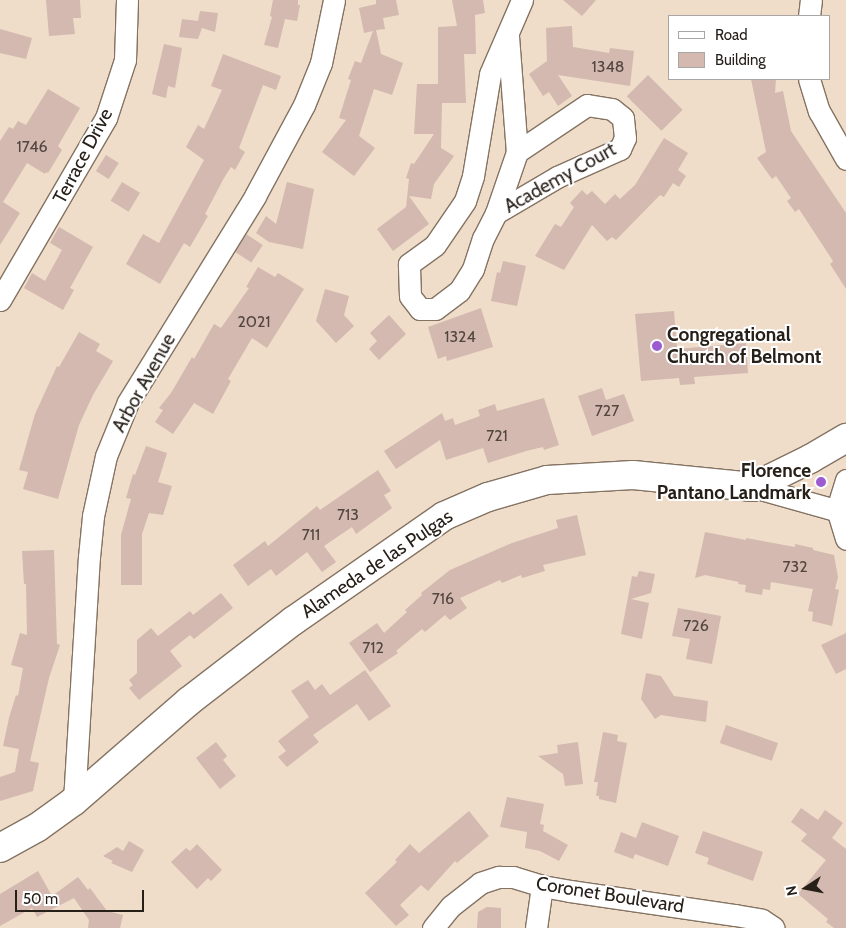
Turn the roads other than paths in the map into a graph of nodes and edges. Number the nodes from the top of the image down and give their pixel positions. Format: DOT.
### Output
graph roads {
  1 [pos="127,0"];
  2 [pos="334,0"];
  3 [pos="522,0"];
  4 [pos="812,0"];
  5 [pos="809,15"];
  6 [pos="508,36"];
  7 [pos="809,80"];
  8 [pos="516,152"];
  9 [pos="846,160"];
  10 [pos="496,213"];
  11 [pos="0,300"];
  12 [pos="846,438"];
  13 [pos="846,480"];
  14 [pos="753,487"];
  15 [pos="842,511"];
  16 [pos="846,539"];
  17 [pos="74,801"];
  18 [pos="0,848"];
  19 [pos="542,886"];
  20 [pos="433,928"];
  21 [pos="536,928"];
  22 [pos="774,928"];
  1 -- 11 [label="street, Terrace Drive"];
  2 -- 17 [label="street, Arbor Avenue"];
  3 -- 6 [label="street"];
  4 -- 5 [label="street"];
  6 -- 8 [label="street"];
  6 -- 10 [label="street"];
  7 -- 9 [label="street"];
  8 -- 10 [label="street"];
  8 -- 10 [label="street, Academy Court"];
  12 -- 14 [label="main road"];
  13 -- 15 [label="street"];
  14 -- 15 [label="street"];
  14 -- 17 [label="main road, Alameda de las Pulgas"];
  15 -- 16 [label="street"];
  17 -- 18 [label="main road, Alameda de las Pulgas"];
  19 -- 20 [label="street, Coronet Boulevard"];
  19 -- 21 [label="street"];
  19 -- 22 [label="street, Coronet Boulevard"];
}
